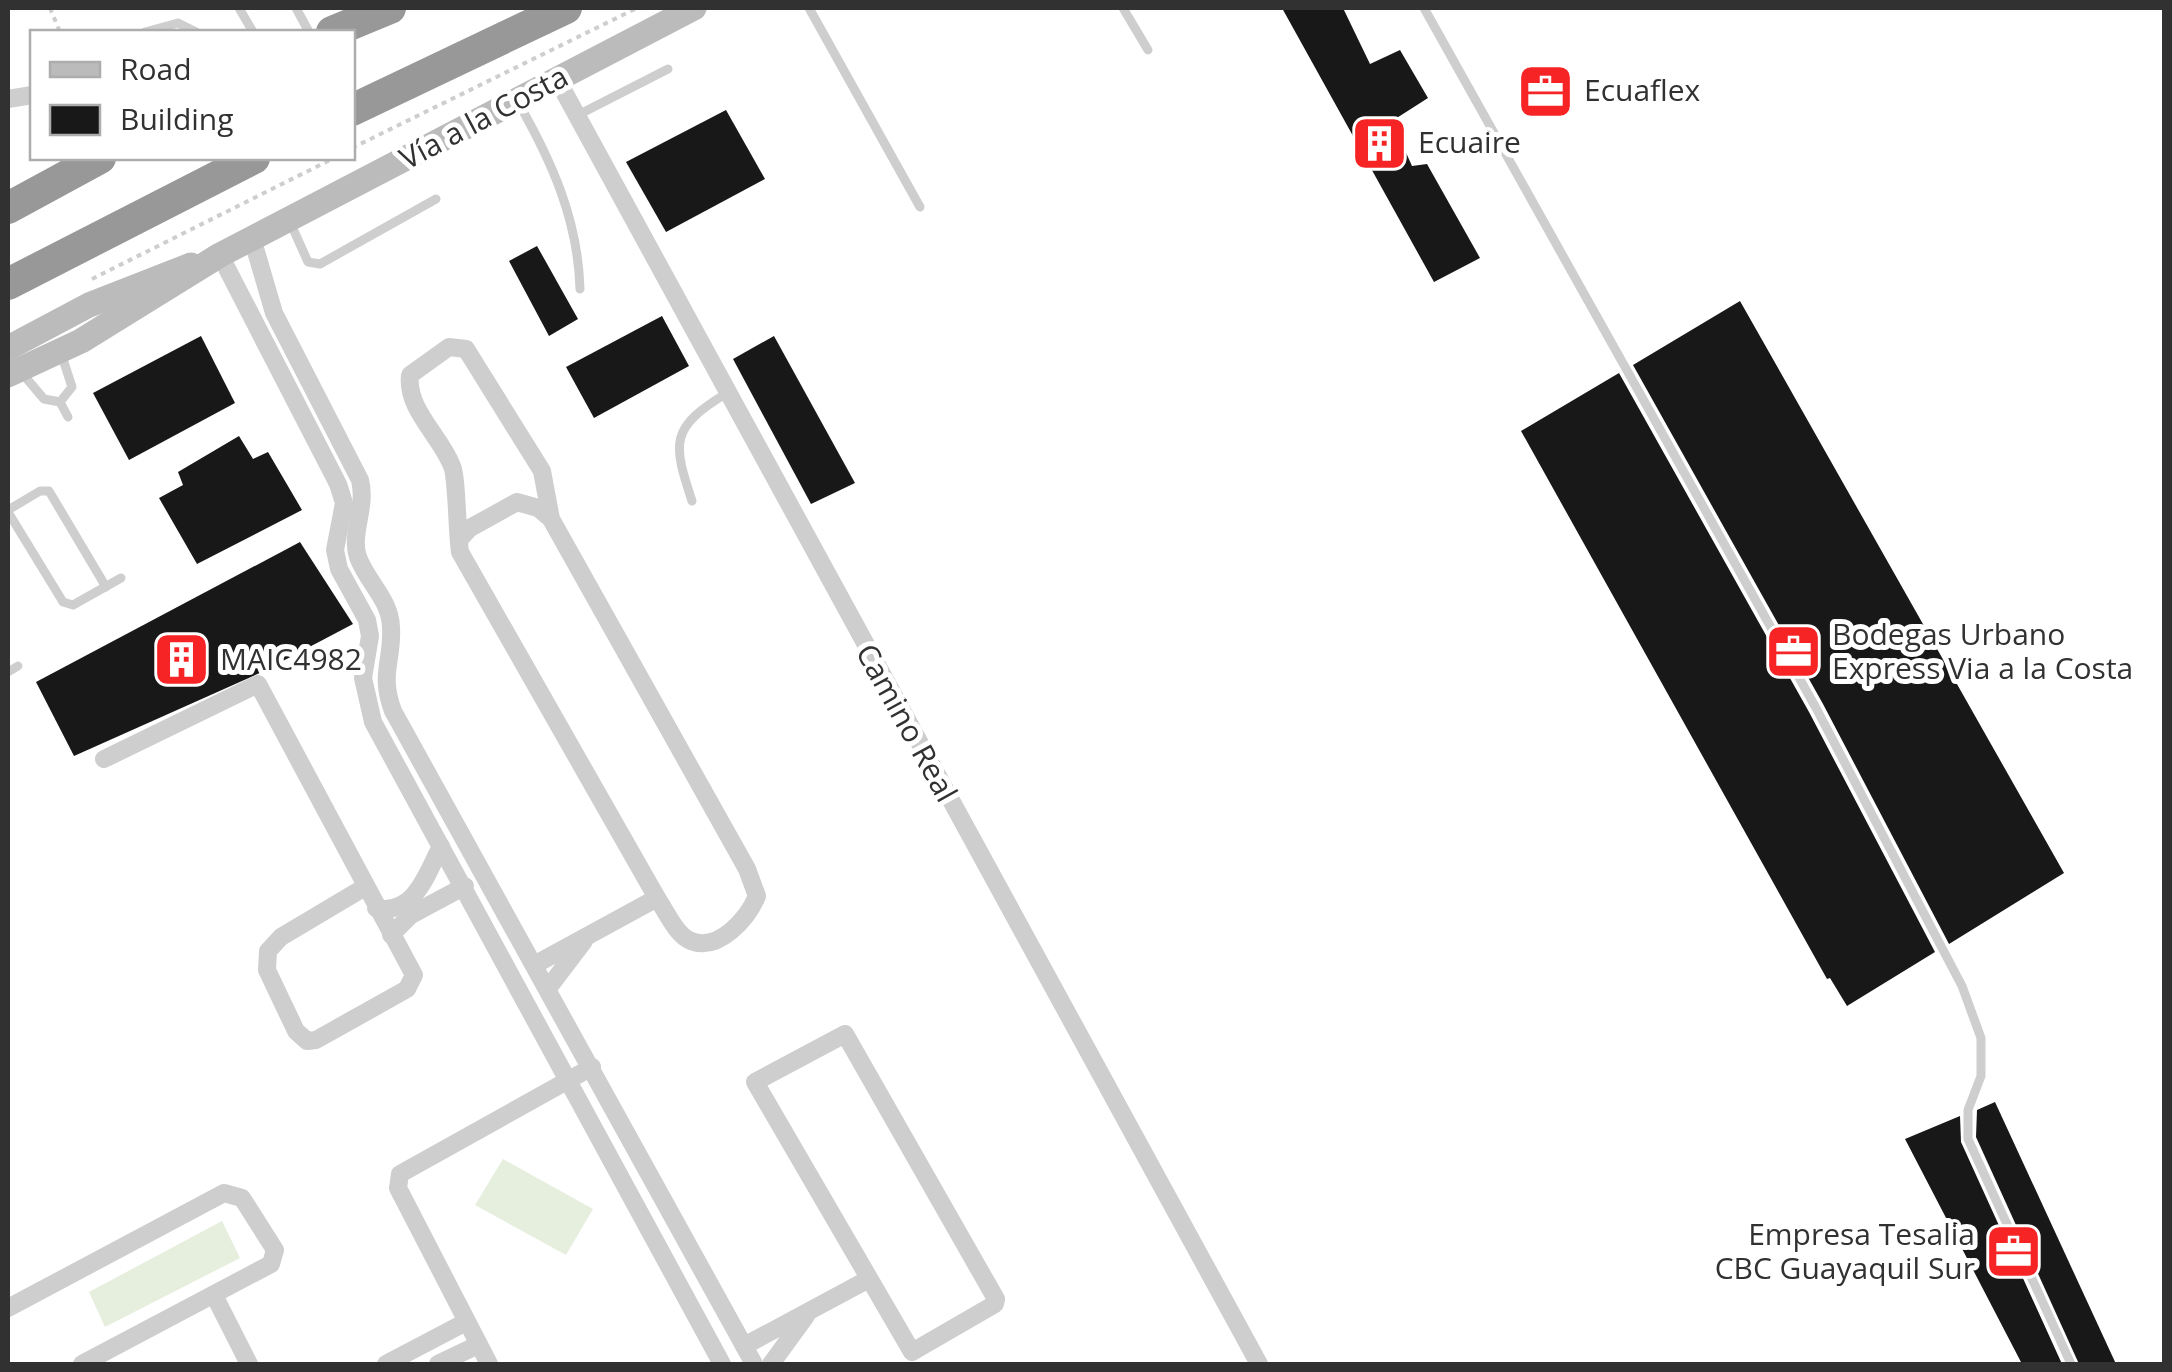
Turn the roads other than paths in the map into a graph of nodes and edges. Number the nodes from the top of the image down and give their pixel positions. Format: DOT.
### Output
graph roads {
  1 [pos="240,8"];
  2 [pos="296,8"];
  3 [pos="375,8"];
  4 [pos="390,8"];
  5 [pos="566,8"];
  6 [pos="694,8"];
  7 [pos="809,8"];
  8 [pos="1123,8"];
  9 [pos="1424,8"];
  10 [pos="333,29"];
  11 [pos="152,30"];
  12 [pos="192,30"];
  13 [pos="252,30"];
  14 [pos="308,30"];
  15 [pos="1148,50"];
  16 [pos="668,69"];
  17 [pos="558,78"];
  18 [pos="517,101"];
  19 [pos="355,109"];
  20 [pos="578,115"];
  21 [pos="96,160"];
  22 [pos="250,160"];
  23 [pos="436,199"];
  24 [pos="8,208"];
  25 [pos="920,208"];
  26 [pos="289,219"];
  27 [pos="252,238"];
  28 [pos="220,255"];
  29 [pos="8,284"];
  30 [pos="580,289"];
  31 [pos="61,352"];
  32 [pos="11,364"];
  33 [pos="727,393"];
  34 [pos="60,402"];
  35 [pos="68,417"];
  36 [pos="692,501"];
  37 [pos="8,511"];
  38 [pos="551,518"];
  39 [pos="458,540"];
  40 [pos="120,578"];
  41 [pos="106,587"];
  42 [pos="18,666"];
  43 [pos="8,672"];
  44 [pos="104,759"];
  45 [pos="426,770"];
  46 [pos="406,782"];
  47 [pos="441,846"];
  48 [pos="465,886"];
  49 [pos="365,887"];
  50 [pos="657,898"];
  51 [pos="376,908"];
  52 [pos="391,936"];
  53 [pos="587,937"];
  54 [pos="536,964"];
  55 [pos="548,987"];
  56 [pos="592,1067"];
  57 [pos="567,1080"];
  58 [pos="867,1280"];
  59 [pos="215,1297"];
  60 [pos="8,1308"];
  61 [pos="810,1312"];
  62 [pos="466,1322"];
  63 [pos="478,1346"];
  64 [pos="744,1346"];
  65 [pos="246,1358"];
  66 [pos="82,1364"];
  67 [pos="259,1364"];
  68 [pos="386,1364"];
  69 [pos="438,1364"];
  70 [pos="489,1364"];
  71 [pos="722,1364"];
  72 [pos="754,1364"];
  73 [pos="772,1364"];
  74 [pos="1259,1364"];
  75 [pos="2071,1364"];
  1 -- 13 [label="lane"];
  2 -- 14 [label="lane"];
  3 -- 10 [label="highway"];
  4 -- 10 [label="highway"];
  5 -- 19 [label="highway, Vía a la Costa"];
  6 -- 17 [label="street, Vía a la Costa"];
  7 -- 25 [label="lane"];
  8 -- 15 [label="lane"];
  9 -- 75 [label="lane"];
  11 -- 12 [label="lane"];
  16 -- 20 [label="lane"];
  17 -- 18 [label="street, Vía a la Costa"];
  17 -- 20 [label="street, Camino Real"];
  18 -- 26 [label="street, Vía a la Costa"];
  18 -- 30 [label="lane"];
  20 -- 33 [label="street, Camino Real"];
  21 -- 24 [label="highway"];
  22 -- 29 [label="highway"];
  23 -- 26 [label="lane"];
  26 -- 27 [label="street, Vía a la Costa"];
  27 -- 28 [label="street, Vía a la Costa"];
  27 -- 45 [label="street"];
  28 -- 31 [label="street, Vía a la Costa"];
  28 -- 32 [label="street, Vía a la Costa"];
  28 -- 46 [label="street"];
  31 -- 32 [label="street, Vía a la Costa"];
  31 -- 34 [label="lane"];
  32 -- 34 [label="lane"];
  33 -- 36 [label="lane"];
  33 -- 74 [label="street, Camino Real"];
  34 -- 35 [label="lane"];
  37 -- 41 [label="lane"];
  37 -- 41 [label="lane"];
  38 -- 39 [label="street"];
  38 -- 39 [label="street"];
  38 -- 50 [label="street"];
  39 -- 50 [label="street"];
  40 -- 41 [label="lane"];
  42 -- 43 [label="lane"];
  44 -- 49 [label="street"];
  45 -- 46 [label="street"];
  45 -- 54 [label="street"];
  46 -- 47 [label="street"];
  47 -- 48 [label="street"];
  47 -- 51 [label="street"];
  48 -- 52 [label="street"];
  48 -- 57 [label="street"];
  49 -- 51 [label="street"];
  49 -- 52 [label="street"];
  50 -- 53 [label="street"];
  51 -- 52 [label="street"];
  53 -- 54 [label="street"];
  53 -- 55 [label="street"];
  54 -- 55 [label="street"];
  55 -- 56 [label="street"];
  56 -- 57 [label="street"];
  56 -- 64 [label="street"];
  57 -- 62 [label="street"];
  57 -- 71 [label="street"];
  58 -- 58 [label="street"];
  58 -- 61 [label="street"];
  59 -- 60 [label="street"];
  59 -- 65 [label="street"];
  59 -- 66 [label="street"];
  61 -- 64 [label="street"];
  61 -- 73 [label="street"];
  62 -- 63 [label="street"];
  62 -- 68 [label="street"];
  63 -- 69 [label="street"];
  63 -- 70 [label="street"];
  64 -- 72 [label="street"];
  65 -- 67 [label="street"];
}
